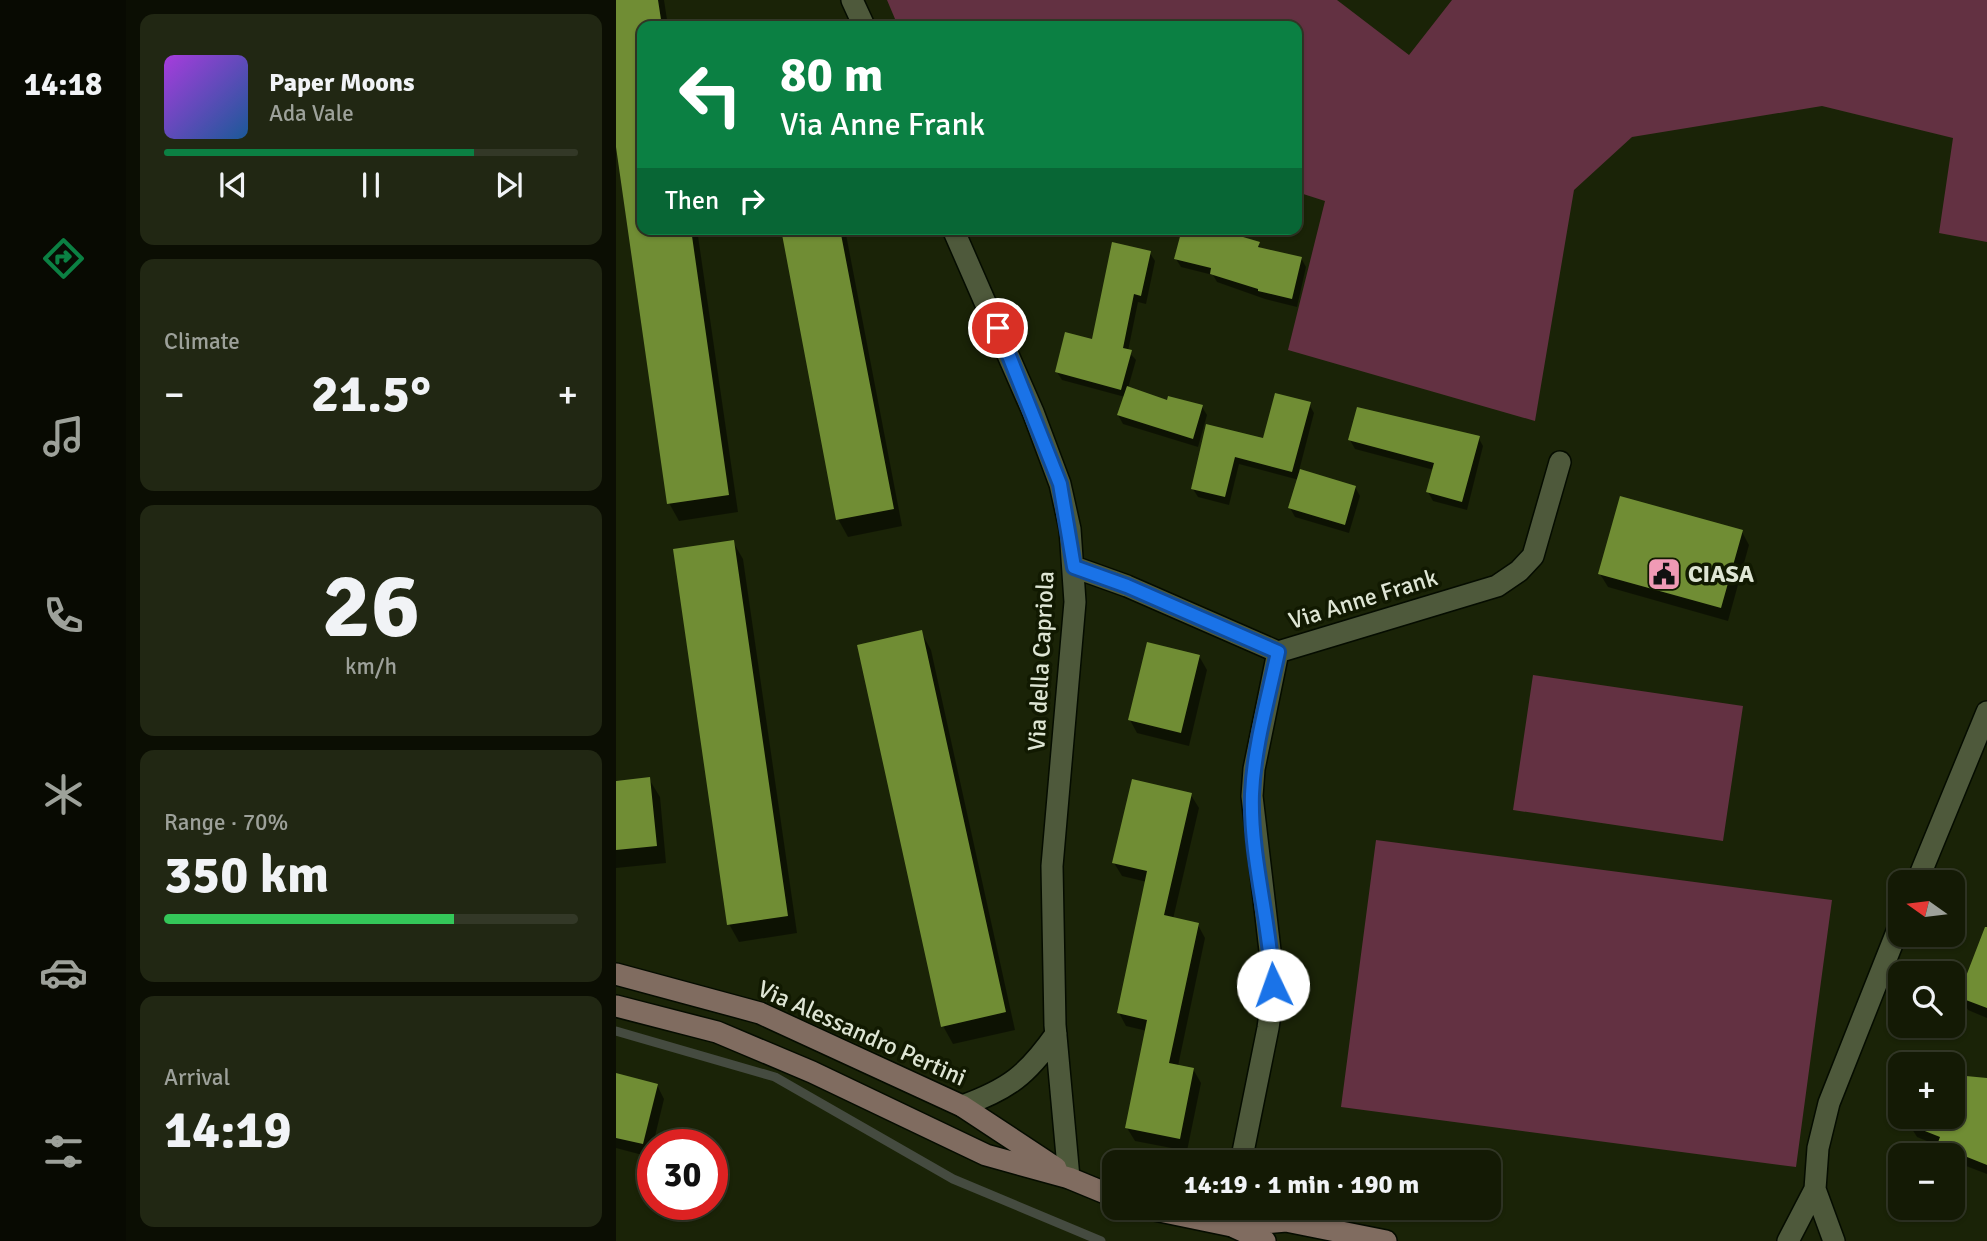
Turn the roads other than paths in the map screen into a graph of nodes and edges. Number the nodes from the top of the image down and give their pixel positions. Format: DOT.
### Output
graph roads {
  1 [pos="852,0"];
  2 [pos="862,21"];
  3 [pos="956,235"];
  4 [pos="1560,463"];
  5 [pos="1074,567"];
  6 [pos="1278,652"];
  7 [pos="1987,712"];
  8 [pos="1922,870"];
  9 [pos="1891,947"];
  10 [pos="616,974"];
  11 [pos="616,1006"];
  12 [pos="1056,1034"];
  13 [pos="962,1106"];
  14 [pos="1243,1150"];
  15 [pos="1069,1178"];
  16 [pos="1815,1189"];
  17 [pos="1102,1192"];
  18 [pos="1237,1220"];
  19 [pos="1273,1220"];
  20 [pos="1265,1241"];
  21 [pos="1386,1241"];
  22 [pos="1788,1241"];
  23 [pos="1834,1241"];
  1 -- 2 [label="street"];
  3 -- 5 [label="street, Via della Capriola"];
  4 -- 6 [label="street, Via Anne Frank"];
  5 -- 6 [label="street, Via Anne Frank"];
  5 -- 12 [label="street, Via della Capriola"];
  6 -- 14 [label="street"];
  7 -- 8 [label="street"];
  9 -- 16 [label="street"];
  10 -- 13 [label="street, Via Alessandro Pertini"];
  11 -- 15 [label="street, Via Alessandro Pertini"];
  12 -- 13 [label="street"];
  12 -- 15 [label="street, Via della Capriola"];
  13 -- 15 [label="street, Via Alessandro Pertini"];
  15 -- 17 [label="street, Via Alessandro Pertini"];
  16 -- 22 [label="street"];
  16 -- 23 [label="street"];
  18 -- 20 [label="street"];
  19 -- 21 [label="street"];
}
